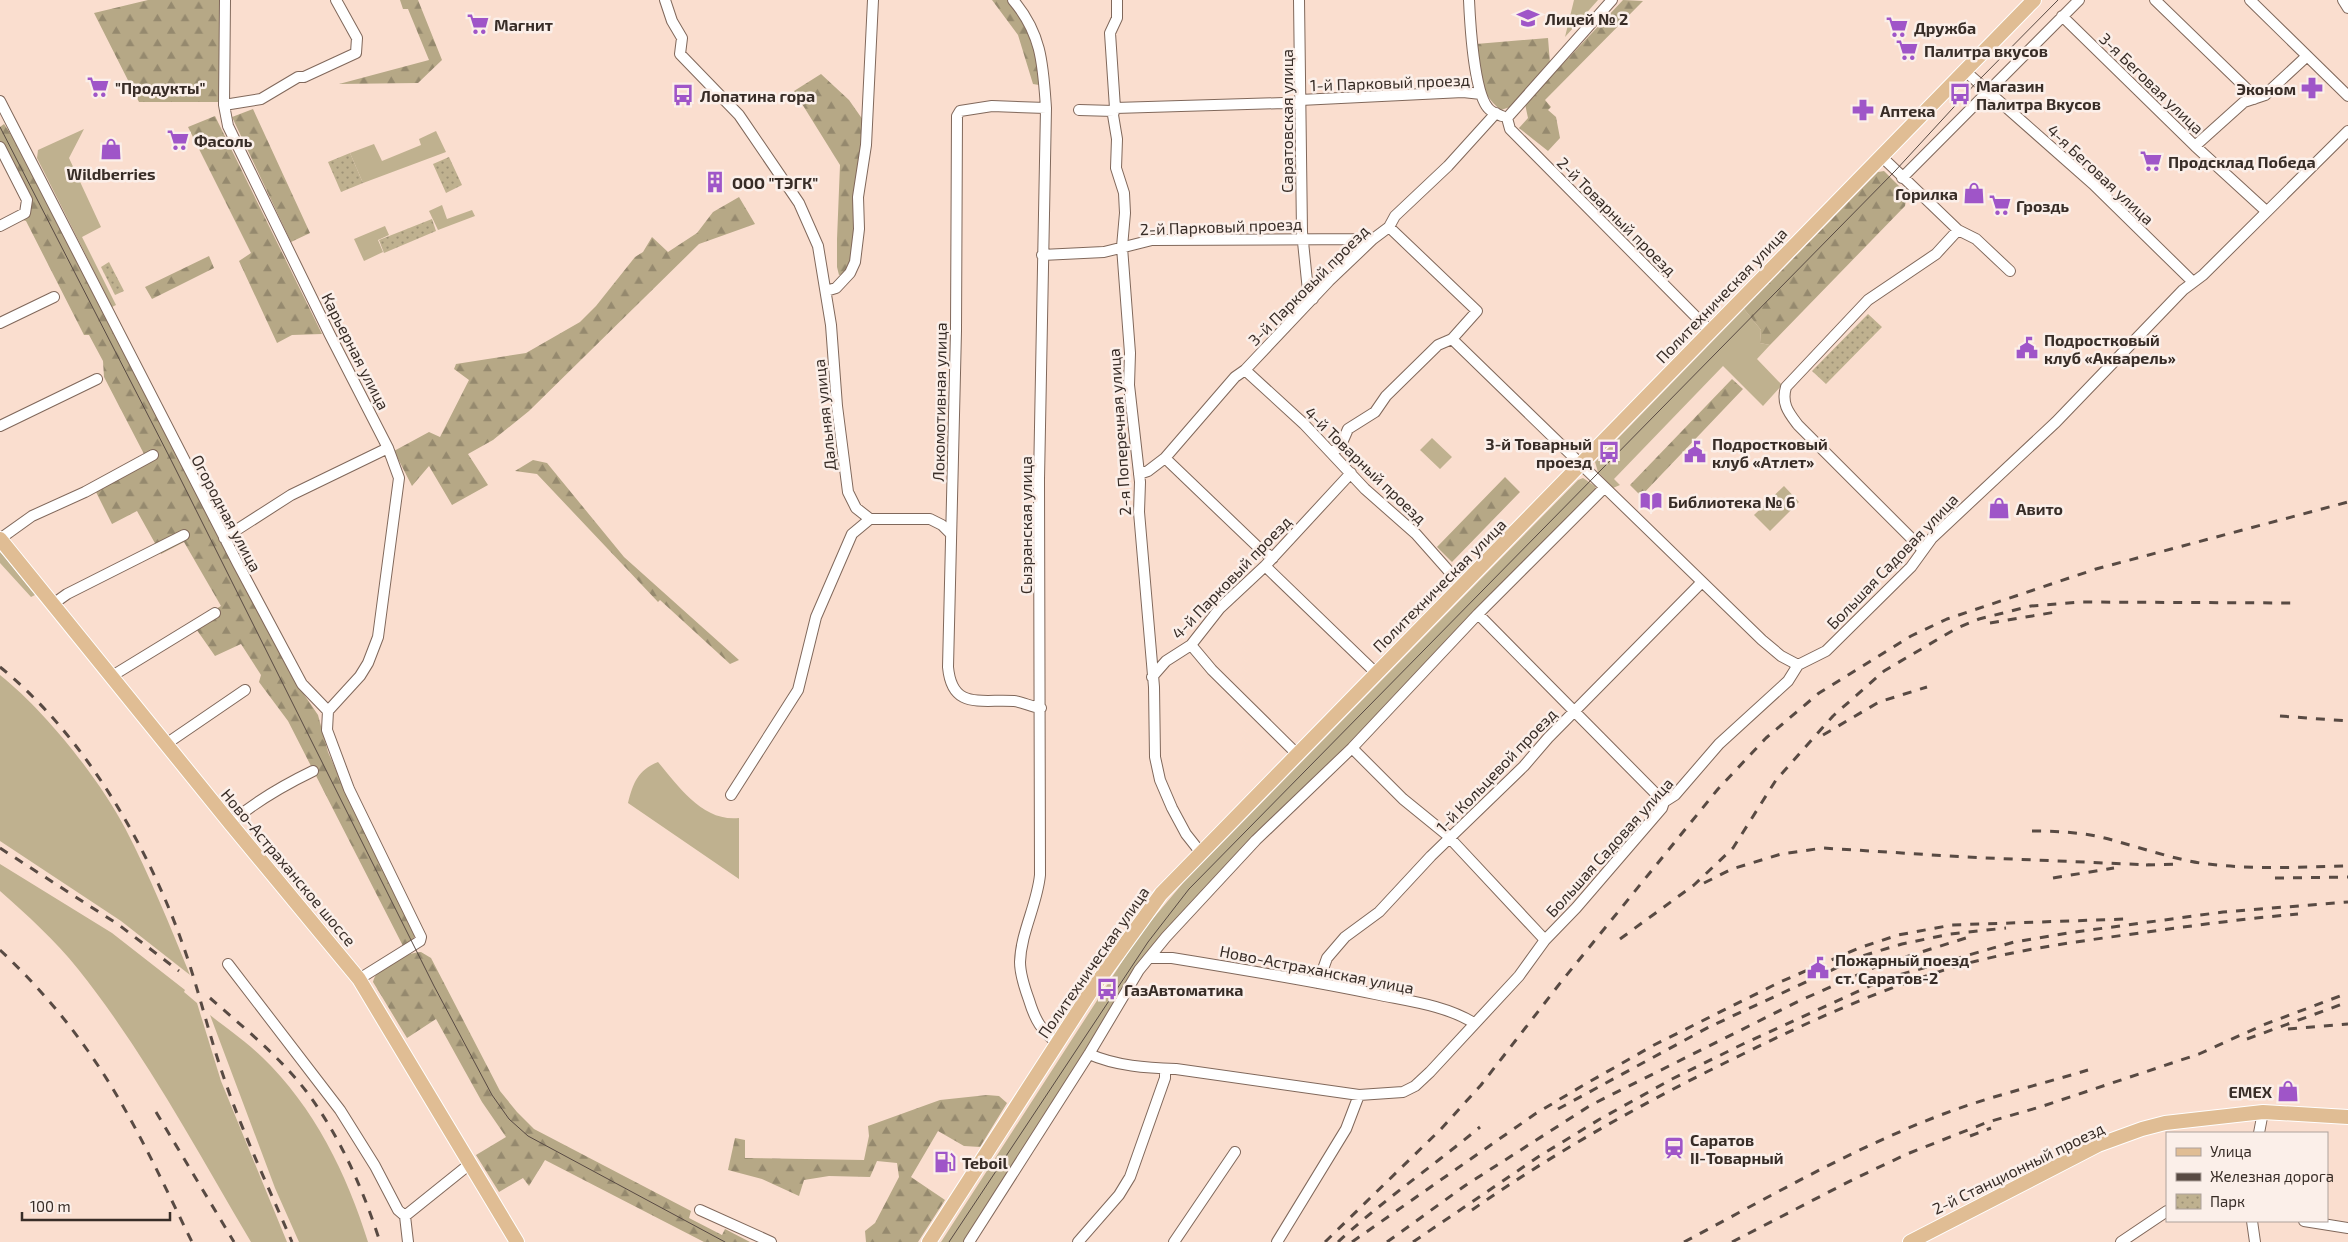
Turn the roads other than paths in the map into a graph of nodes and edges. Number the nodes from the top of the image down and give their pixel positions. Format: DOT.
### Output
graph roads {
  1 [pos="224,0"];
  2 [pos="336,0"];
  3 [pos="665,0"];
  4 [pos="874,0"];
  5 [pos="1013,0"];
  6 [pos="1117,0"];
  7 [pos="1298,0"];
  8 [pos="1469,0"];
  9 [pos="1612,0"];
  10 [pos="2034,0"];
  11 [pos="2079,0"];
  12 [pos="2156,0"];
  13 [pos="2250,0"];
  14 [pos="2344,0"];
  15 [pos="2348,8"];
  16 [pos="2062,16"];
  17 [pos="2307,56"];
  18 [pos="1965,71"];
  19 [pos="1987,92"];
  20 [pos="1481,94"];
  21 [pos="2348,96"];
  22 [pos="2254,99"];
  23 [pos="1300,103"];
  24 [pos="224,105"];
  25 [pos="1,106"];
  26 [pos="1046,108"];
  27 [pos="1079,110"];
  28 [pos="1115,110"];
  29 [pos="1496,113"];
  30 [pos="1507,118"];
  31 [pos="2348,131"];
  32 [pos="2195,146"];
  33 [pos="0,148"];
  34 [pos="1881,156"];
  35 [pos="1902,178"];
  36 [pos="2266,211"];
  37 [pos="0,226"];
  38 [pos="1389,226"];
  39 [pos="1958,230"];
  40 [pos="1303,238"];
  41 [pos="1372,239"];
  42 [pos="1122,246"];
  43 [pos="1042,255"];
  44 [pos="2010,271"];
  45 [pos="2193,282"];
  46 [pos="826,291"];
  47 [pos="54,297"];
  48 [pos="1313,299"];
  49 [pos="0,323"];
  50 [pos="1710,331"];
  51 [pos="1452,339"];
  52 [pos="1245,370"];
  53 [pos="97,379"];
  54 [pos="0,426"];
  55 [pos="388,448"];
  56 [pos="1332,453"];
  57 [pos="153,455"];
  58 [pos="1165,458"];
  59 [pos="1580,464"];
  60 [pos="1351,473"];
  61 [pos="1139,474"];
  62 [pos="1604,488"];
  63 [pos="870,519"];
  64 [pos="950,533"];
  65 [pos="184,535"];
  66 [pos="224,538"];
  67 [pos="0,539"];
  68 [pos="1923,550"];
  69 [pos="1273,558"];
  70 [pos="1265,566"];
  71 [pos="1702,582"];
  72 [pos="1462,586"];
  73 [pos="53,604"];
  74 [pos="215,613"];
  75 [pos="1478,614"];
  76 [pos="1191,645"];
  77 [pos="1798,665"];
  78 [pos="1376,673"];
  79 [pos="112,676"];
  80 [pos="1152,677"];
  81 [pos="245,690"];
  82 [pos="1041,708"];
  83 [pos="328,711"];
  84 [pos="1575,711"];
  85 [pos="166,744"];
  86 [pos="1352,748"];
  87 [pos="1297,754"];
  88 [pos="313,771"];
  89 [pos="731,795"];
  90 [pos="1664,802"];
  91 [pos="230,823"];
  92 [pos="1451,840"];
  93 [pos="1201,853"];
  94 [pos="1545,940"];
  95 [pos="1151,958"];
  96 [pos="228,964"];
  97 [pos="359,979"];
  98 [pos="1318,982"];
  99 [pos="1474,1023"];
  100 [pos="1058,1044"];
  101 [pos="1089,1054"];
  102 [pos="1165,1069"];
  103 [pos="1359,1095"];
  104 [pos="2262,1112"];
  105 [pos="2348,1117"];
  106 [pos="2259,1132"];
  107 [pos="1235,1152"];
  108 [pos="471,1163"];
  109 [pos="700,1210"];
  110 [pos="2166,1212"];
  111 [pos="405,1216"];
  112 [pos="2252,1222"];
  113 [pos="2310,1222"];
  114 [pos="2348,1228"];
  115 [pos="408,1242"];
  116 [pos="517,1242"];
  117 [pos="771,1242"];
  118 [pos="928,1242"];
  119 [pos="969,1242"];
  120 [pos="1078,1242"];
  121 [pos="1174,1242"];
  122 [pos="1277,1242"];
  123 [pos="1910,1242"];
  124 [pos="2121,1242"];
  125 [pos="2255,1242"];
  1 -- 24 [label="street, Карьерная улица"];
  2 -- 24 [label="street"];
  3 -- 46 [label="street, Дальняя улица"];
  4 -- 46 [label="street"];
  5 -- 26 [label="street, Сызранская улица"];
  6 -- 28 [label="street, 2-я Поперечная улица"];
  7 -- 23 [label="street, Саратовская улица"];
  8 -- 20 [label="street"];
  9 -- 30 [label="street"];
  10 -- 18 [label="main road, Политехническая улица"];
  11 -- 16 [label="street"];
  12 -- 22 [label="street"];
  13 -- 17 [label="street"];
  14 -- 15 [label="street"];
  16 -- 19 [label="street"];
  16 -- 32 [label="street, 3-я Беговая улица"];
  17 -- 21 [label="street"];
  17 -- 22 [label="street"];
  18 -- 19 [label="street, 4-я Беговая улица"];
  18 -- 34 [label="main road, Политехническая улица"];
  19 -- 35 [label="street"];
  19 -- 45 [label="street, 4-я Беговая улица"];
  20 -- 23 [label="street, 1-й Парковый проезд"];
  20 -- 29 [label="street"];
  22 -- 32 [label="street"];
  23 -- 28 [label="street, 1-й Парковый проезд"];
  23 -- 40 [label="street, Саратовская улица"];
  24 -- 55 [label="street, Карьерная улица"];
  25 -- 66 [label="street, Огородная улица"];
  26 -- 43 [label="street, Сызранская улица"];
  26 -- 64 [label="street, Локомотивная улица"];
  27 -- 28 [label="street, 1-й Парковый проезд"];
  28 -- 42 [label="street, 2-я Поперечная улица"];
  29 -- 30 [label="street"];
  29 -- 38 [label="street, 3-й Парковый проезд"];
  30 -- 50 [label="street, 2-й Товарный проезд"];
  31 -- 36 [label="street, Большая Садовая улица"];
  32 -- 36 [label="street, 3-я Беговая улица"];
  33 -- 37 [label="street"];
  34 -- 35 [label="street"];
  34 -- 50 [label="main road, Политехническая улица"];
  35 -- 39 [label="street"];
  36 -- 45 [label="street, Большая Садовая улица"];
  38 -- 41 [label="street, 3-й Парковый проезд"];
  38 -- 51 [label="street"];
  39 -- 44 [label="street"];
  39 -- 68 [label="street"];
  40 -- 41 [label="street, 2-й Парковый проезд"];
  40 -- 42 [label="street, 2-й Парковый проезд"];
  40 -- 48 [label="street, Саратовская улица"];
  41 -- 48 [label="street, 3-й Парковый проезд"];
  42 -- 43 [label="street, 2-й Парковый проезд"];
  42 -- 61 [label="street, 2-я Поперечная улица"];
  43 -- 82 [label="street, Сызранская улица"];
  45 -- 68 [label="street, Большая Садовая улица"];
  46 -- 63 [label="street, Дальняя улица"];
  47 -- 49 [label="street"];
  48 -- 52 [label="street, 3-й Парковый проезд"];
  50 -- 59 [label="main road, Политехническая улица"];
  51 -- 56 [label="street"];
  51 -- 59 [label="street"];
  52 -- 56 [label="street, 4-й Товарный проезд"];
  52 -- 58 [label="street, 3-й Парковый проезд"];
  53 -- 54 [label="street"];
  55 -- 66 [label="street"];
  55 -- 83 [label="street, Карьерная улица"];
  56 -- 60 [label="street, 4-й Товарный проезд"];
  57 -- 67 [label="street"];
  58 -- 61 [label="street, 3-й Парковый проезд"];
  58 -- 69 [label="street"];
  59 -- 62 [label="street"];
  59 -- 72 [label="main road, Политехническая улица"];
  60 -- 69 [label="street, 4-й Парковый проезд"];
  60 -- 72 [label="street, 4-й Товарный проезд"];
  61 -- 80 [label="street, 2-я Поперечная улица"];
  62 -- 71 [label="street"];
  62 -- 75 [label="street"];
  63 -- 64 [label="street"];
  63 -- 89 [label="street"];
  64 -- 82 [label="street, Локомотивная улица"];
  65 -- 73 [label="street"];
  66 -- 83 [label="street, Огородная улица"];
  67 -- 73 [label="main road, Ново-Астраханское шоссе"];
  68 -- 77 [label="street, Большая Садовая улица"];
  69 -- 70 [label="street, 4-й Парковый проезд"];
  70 -- 76 [label="street, 4-й Парковый проезд"];
  70 -- 78 [label="street"];
  71 -- 77 [label="street"];
  71 -- 84 [label="street, 1-й Кольцевой проезд"];
  72 -- 78 [label="main road, Политехническая улица"];
  73 -- 79 [label="main road, Ново-Астраханское шоссе"];
  74 -- 79 [label="street"];
  75 -- 84 [label="street"];
  75 -- 86 [label="street"];
  76 -- 80 [label="street, 4-й Парковый проезд"];
  76 -- 87 [label="street"];
  77 -- 90 [label="street, Большая Садовая улица"];
  78 -- 87 [label="main road, Политехническая улица"];
  79 -- 85 [label="main road, Ново-Астраханское шоссе"];
  80 -- 93 [label="street, 2-я Поперечная улица"];
  81 -- 85 [label="street"];
  82 -- 100 [label="street, Сызранская улица"];
  83 -- 97 [label="street"];
  84 -- 90 [label="street"];
  84 -- 92 [label="street, 1-й Кольцевой проезд"];
  85 -- 91 [label="main road, Ново-Астраханское шоссе"];
  86 -- 92 [label="street"];
  86 -- 95 [label="street"];
  87 -- 93 [label="main road, Политехническая улица"];
  88 -- 91 [label="street"];
  90 -- 94 [label="street, Большая Садовая улица"];
  91 -- 97 [label="main road, Ново-Астраханское шоссе"];
  92 -- 94 [label="street"];
  92 -- 98 [label="street, 1-й Кольцевой проезд"];
  93 -- 100 [label="main road, Политехническая улица"];
  94 -- 99 [label="street, Большая Садовая улица"];
  95 -- 98 [label="street, Ново-Астраханская улица"];
  95 -- 101 [label="street"];
  96 -- 111 [label="street"];
  97 -- 108 [label="main road, Ново-Астраханское шоссе"];
  98 -- 99 [label="street, Ново-Астраханская улица"];
  99 -- 103 [label="street, Большая Садовая улица"];
  100 -- 118 [label="main road, Политехническая улица"];
  101 -- 102 [label="street"];
  101 -- 119 [label="street"];
  102 -- 103 [label="street"];
  102 -- 120 [label="street"];
  103 -- 122 [label="street"];
  104 -- 105 [label="main road, 2-й Станционный проезд"];
  104 -- 106 [label="street"];
  104 -- 123 [label="main road, 2-й Станционный проезд"];
  107 -- 121 [label="street"];
  108 -- 111 [label="street"];
  108 -- 116 [label="main road, Ново-Астраханское шоссе"];
  109 -- 117 [label="street"];
  110 -- 124 [label="street"];
  111 -- 115 [label="street"];
  112 -- 125 [label="street"];
  113 -- 114 [label="street"];
}
